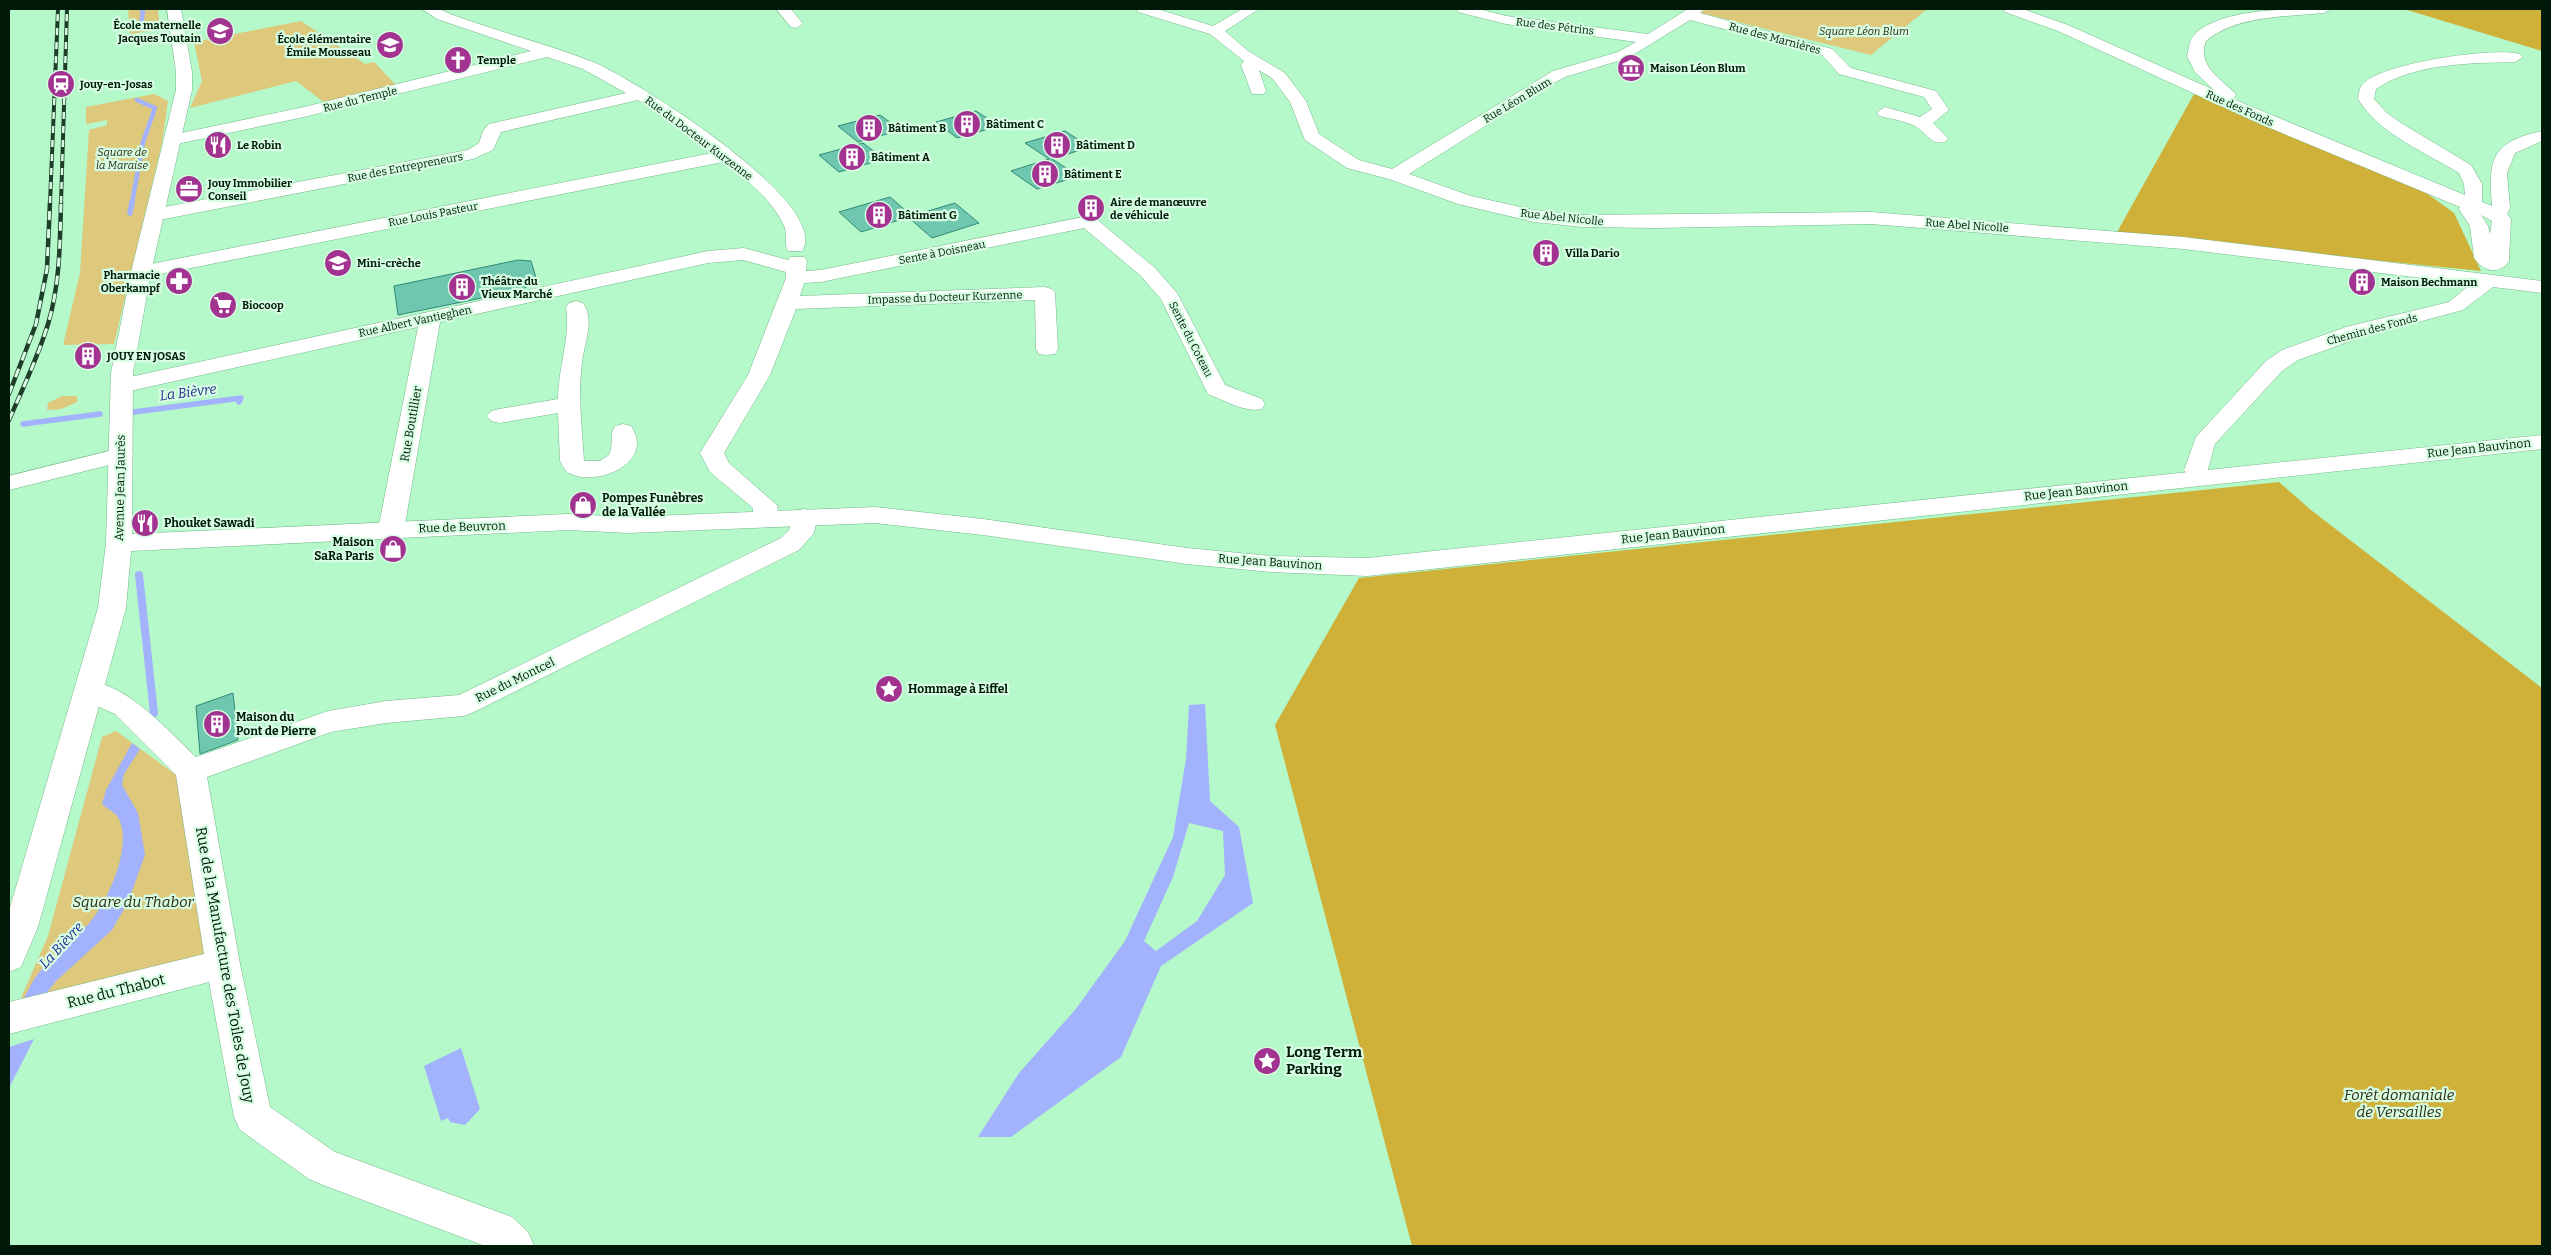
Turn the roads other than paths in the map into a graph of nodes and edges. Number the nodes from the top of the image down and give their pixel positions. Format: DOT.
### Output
graph roads {
  1 [pos="429,9"];
  2 [pos="783,9"];
  3 [pos="1143,9"];
  4 [pos="1252,9"];
  5 [pos="1463,9"];
  6 [pos="2010,9"];
  7 [pos="2324,9"];
  8 [pos="176,10"];
  9 [pos="1693,12"];
  10 [pos="2236,14"];
  11 [pos="796,24"];
  12 [pos="1215,31"];
  13 [pos="1648,39"];
  14 [pos="547,52"];
  15 [pos="2515,58"];
  16 [pos="1253,60"];
  17 [pos="1258,91"];
  18 [pos="641,95"];
  19 [pos="2224,102"];
  20 [pos="1885,112"];
  21 [pos="1923,123"];
  22 [pos="2542,136"];
  23 [pos="1939,138"];
  24 [pos="172,140"];
  25 [pos="725,156"];
  26 [pos="1395,175"];
  27 [pos="2472,204"];
  28 [pos="154,215"];
  29 [pos="2497,215"];
  30 [pos="1088,222"];
  31 [pos="796,261"];
  32 [pos="141,272"];
  33 [pos="2490,273"];
  34 [pos="2542,287"];
  35 [pos="573,298"];
  36 [pos="788,303"];
  37 [pos="430,318"];
  38 [pos="1047,349"];
  39 [pos="121,386"];
  40 [pos="569,404"];
  41 [pos="1254,404"];
  42 [pos="499,416"];
  43 [pos="623,431"];
  44 [pos="2542,442"];
  45 [pos="121,455"];
  46 [pos="2203,478"];
  47 [pos="9,483"];
  48 [pos="766,518"];
  49 [pos="804,518"];
  50 [pos="391,530"];
  51 [pos="119,543"];
  52 [pos="89,691"];
  53 [pos="191,771"];
  54 [pos="9,957"];
  55 [pos="223,964"];
  56 [pos="9,1018"];
  57 [pos="514,1246"];
  1 -- 14 [label="street, Rue du Docteur Kurzenne"];
  2 -- 11 [label="street"];
  3 -- 12 [label="street"];
  4 -- 12 [label="street"];
  5 -- 13 [label="street, Rue des Pétrins"];
  6 -- 19 [label="street, Rue des Fonds"];
  7 -- 10 [label="street"];
  8 -- 24 [label="street, Avenue Jean Jaurès"];
  9 -- 13 [label="street, Rue Léon Blum"];
  9 -- 21 [label="street, Rue des Marnières"];
  10 -- 19 [label="street"];
  12 -- 16 [label="street, Rue Abel Nicolle"];
  13 -- 26 [label="street, Rue Léon Blum"];
  14 -- 18 [label="street, Rue du Docteur Kurzenne"];
  14 -- 24 [label="street, Rue du Temple"];
  15 -- 27 [label="street"];
  16 -- 17 [label="street"];
  16 -- 26 [label="street, Rue Abel Nicolle"];
  18 -- 25 [label="street, Rue du Docteur Kurzenne"];
  18 -- 28 [label="street, Rue des Entrepreneurs"];
  19 -- 27 [label="street, Rue des Fonds"];
  20 -- 21 [label="street"];
  21 -- 23 [label="street"];
  22 -- 29 [label="street"];
  24 -- 28 [label="street, Avenue Jean Jaurès"];
  25 -- 31 [label="street, Rue du Docteur Kurzenne"];
  25 -- 32 [label="street, Rue Louis Pasteur"];
  26 -- 33 [label="street, Rue Abel Nicolle"];
  27 -- 29 [label="street, Rue des Fonds"];
  27 -- 33 [label="street"];
  28 -- 32 [label="street, Avenue Jean Jaurès"];
  29 -- 33 [label="street"];
  30 -- 31 [label="street, Sente à Doisneau"];
  30 -- 41 [label="street, Sente du Coteau"];
  31 -- 35 [label="street, Rue Albert Vantieghen"];
  31 -- 36 [label="street, Rue du Docteur Kurzenne"];
  32 -- 39 [label="street, Avenue Jean Jaurès"];
  33 -- 34 [label="street, Rue Abel Nicolle"];
  33 -- 46 [label="street, Chemin des Fonds"];
  35 -- 37 [label="street, Rue Albert Vantieghen"];
  35 -- 40 [label="street"];
  36 -- 38 [label="street, Impasse du Docteur Kurzenne"];
  36 -- 48 [label="street, Rue du Docteur Kurzenne"];
  37 -- 39 [label="street, Rue Albert Vantieghen"];
  37 -- 50 [label="street, Rue Boutillier"];
  39 -- 45 [label="street, Avenue Jean Jaurès"];
  40 -- 42 [label="street"];
  40 -- 43 [label="street"];
  44 -- 46 [label="street, Rue Jean Bauvinon"];
  45 -- 47 [label="street"];
  45 -- 51 [label="street, Avenue Jean Jaurès"];
  46 -- 49 [label="street, Rue Jean Bauvinon"];
  48 -- 49 [label="street, Rue de Beuvron"];
  48 -- 50 [label="street, Rue de Beuvron"];
  49 -- 53 [label="street, Rue du Montcel"];
  50 -- 51 [label="street, Rue de Beuvron"];
  51 -- 52 [label="street, Avenue Jean Jaurès"];
  52 -- 53 [label="street"];
  52 -- 54 [label="street, Avenue Jean Jaurès"];
  53 -- 55 [label="street, Rue de la Manufacture des Toiles de Jouy"];
  55 -- 56 [label="street, Rue du Thabot"];
  55 -- 57 [label="street, Rue de la Manufacture des Toiles de Jouy"];
}
